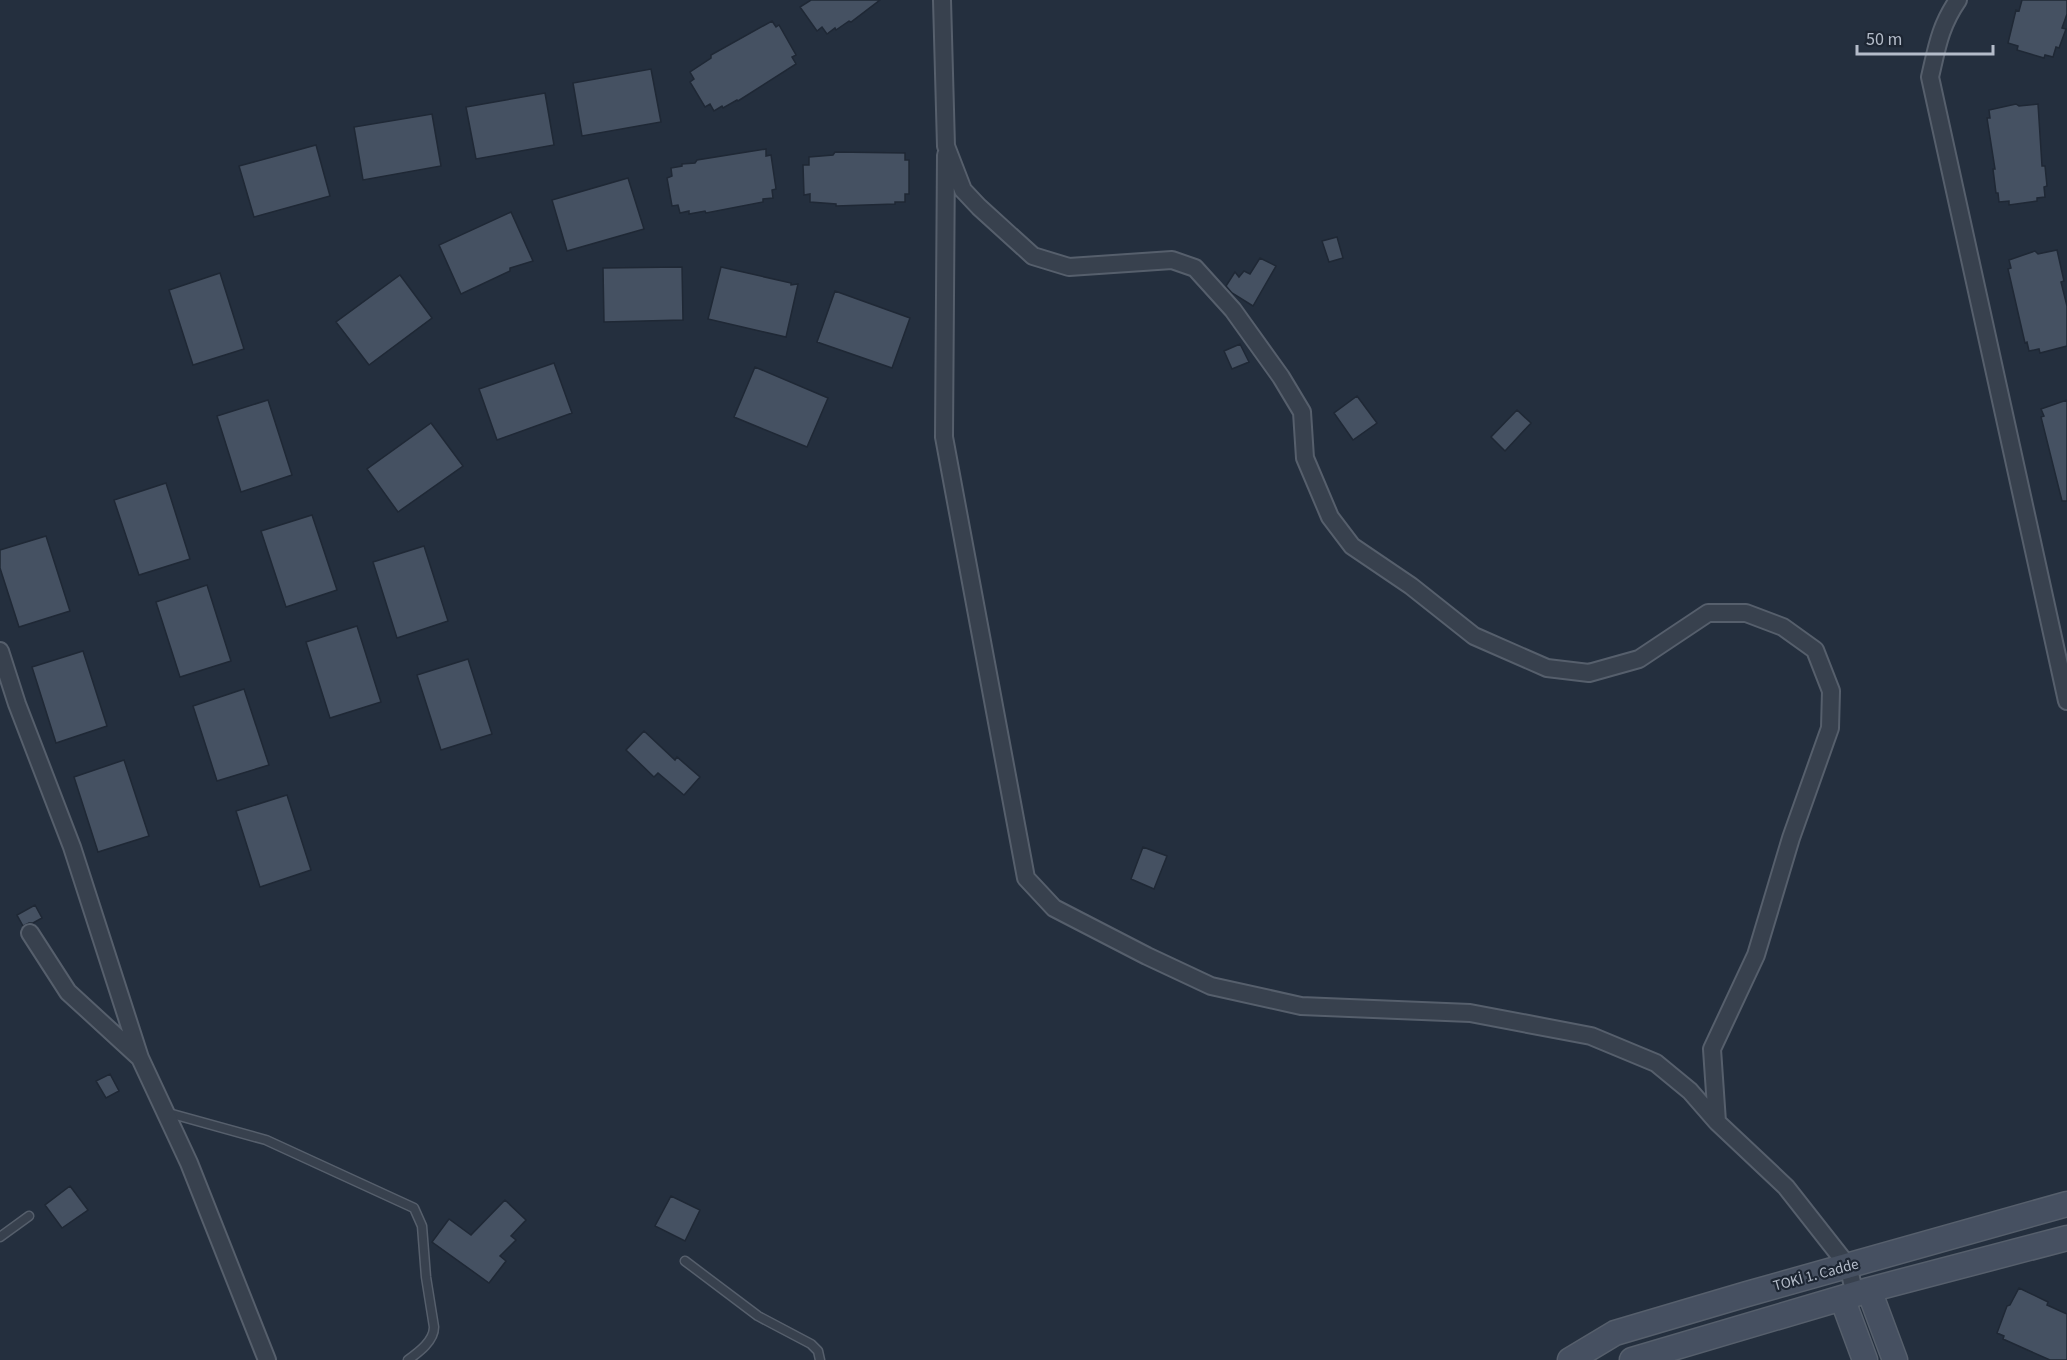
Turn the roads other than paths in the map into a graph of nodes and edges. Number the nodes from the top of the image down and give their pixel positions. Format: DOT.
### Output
graph roads {
  1 [pos="942,0"];
  2 [pos="1958,0"];
  3 [pos="946,146"];
  4 [pos="0,651"];
  5 [pos="2067,701"];
  6 [pos="30,933"];
  7 [pos="140,1058"];
  8 [pos="165,1112"];
  9 [pos="1717,1122"];
  10 [pos="2067,1204"];
  11 [pos="29,1216"];
  12 [pos="0,1237"];
  13 [pos="2067,1238"];
  14 [pos="685,1261"];
  15 [pos="1848,1266"];
  16 [pos="1855,1294"];
  17 [pos="267,1360"];
  18 [pos="408,1360"];
  19 [pos="820,1360"];
  20 [pos="1570,1360"];
  21 [pos="1632,1360"];
  22 [pos="1865,1360"];
  23 [pos="1895,1360"];
  1 -- 3 [label="street"];
  2 -- 5 [label="street"];
  3 -- 9 [label="street"];
  3 -- 9 [label="street"];
  4 -- 7 [label="street"];
  6 -- 7 [label="street"];
  7 -- 8 [label="street"];
  8 -- 17 [label="street"];
  8 -- 18 [label="lane"];
  9 -- 15 [label="street"];
  10 -- 15 [label="main road, TOKİ 1. Cadde"];
  11 -- 12 [label="lane"];
  13 -- 16 [label="main road, TOKİ 1. Cadde"];
  14 -- 19 [label="lane"];
  15 -- 16 [label="street"];
  15 -- 20 [label="main road, TOKİ 1. Cadde"];
  16 -- 21 [label="main road, TOKİ 1. Cadde"];
  16 -- 22 [label="main road"];
  16 -- 23 [label="main road"];
}
